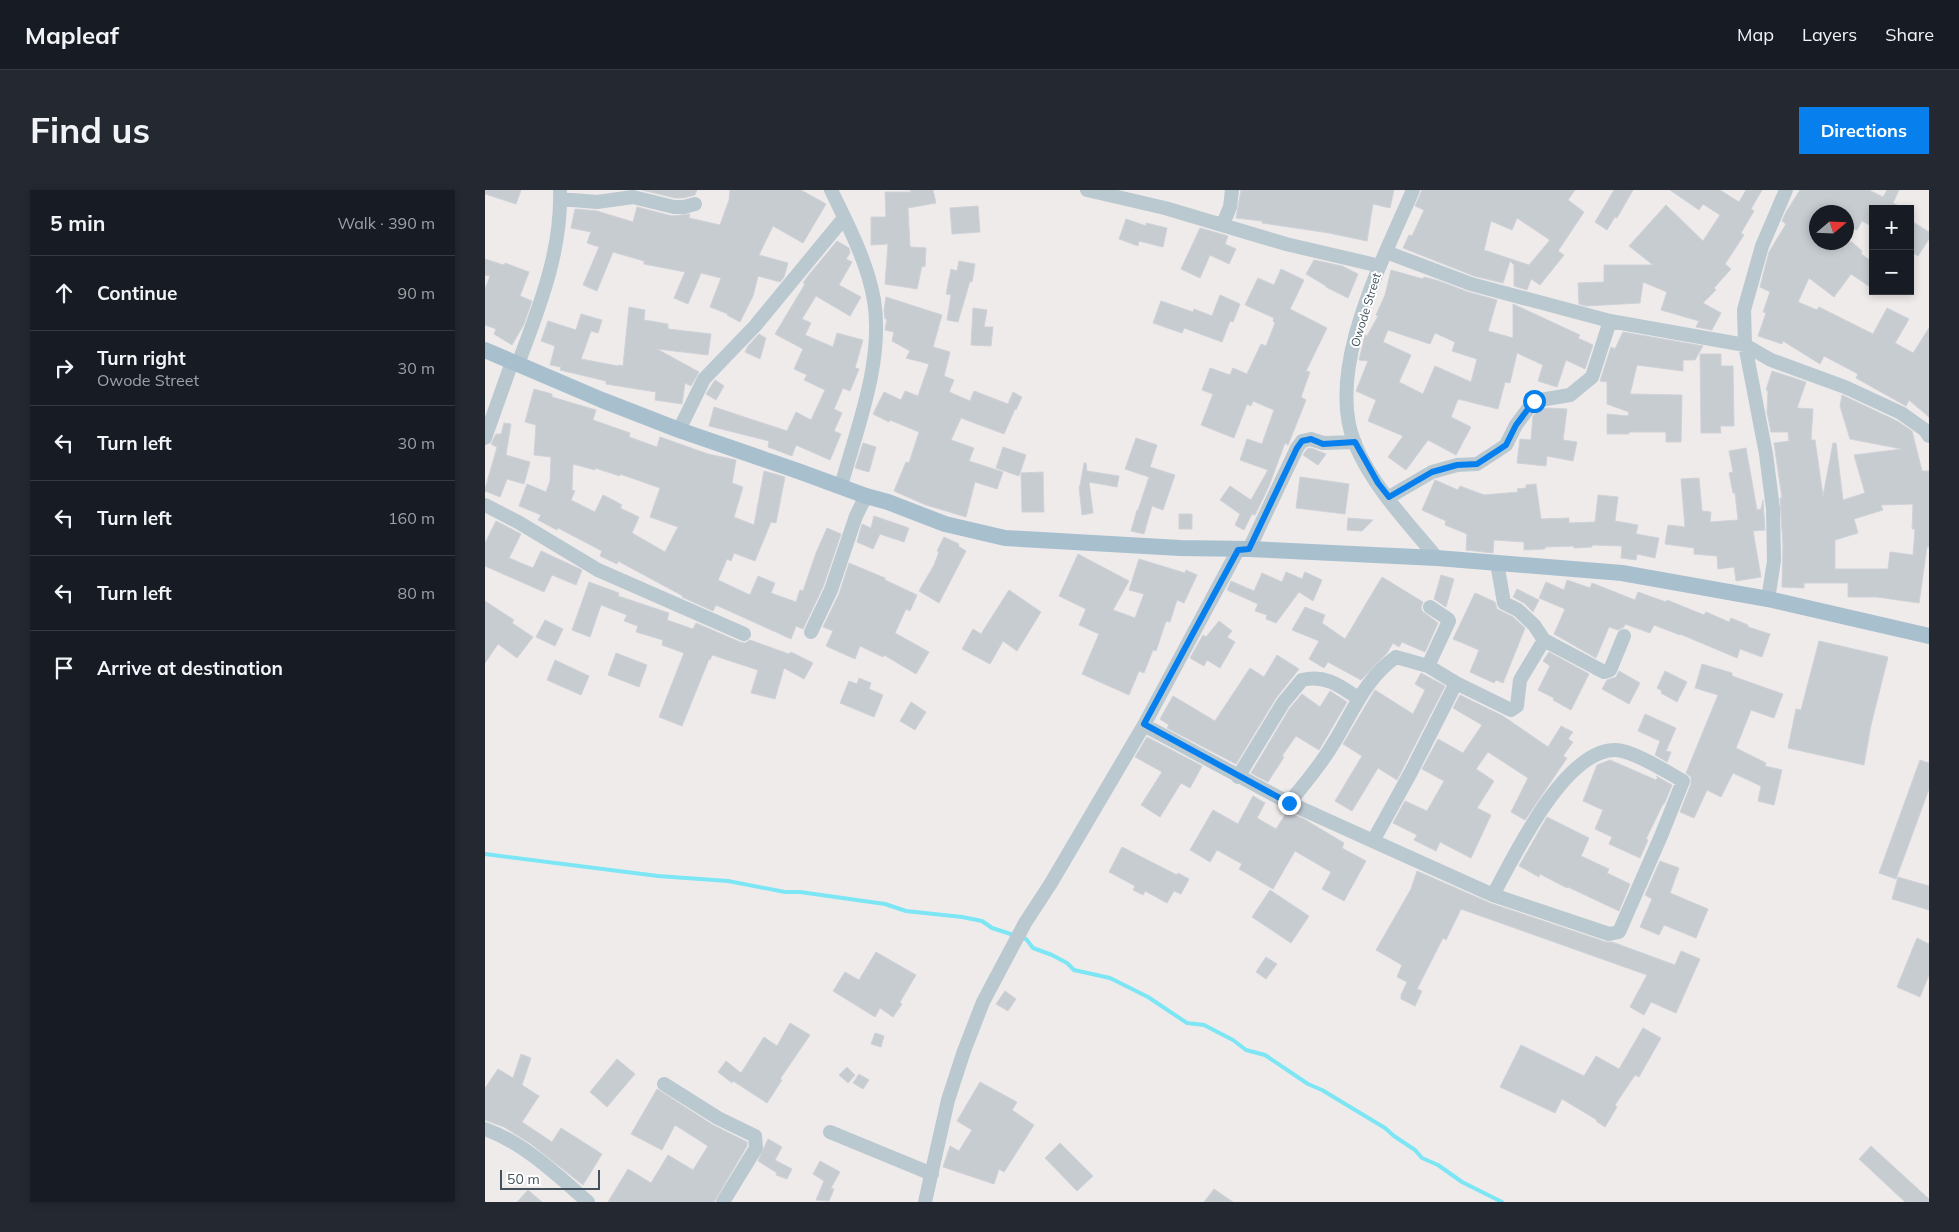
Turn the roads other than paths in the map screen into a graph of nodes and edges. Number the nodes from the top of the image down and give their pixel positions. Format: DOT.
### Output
graph roads {
  1 [pos="831,190"];
  2 [pos="1087,190"];
  3 [pos="1232,190"];
  4 [pos="1413,190"];
  5 [pos="1786,190"];
  6 [pos="560,194"];
  7 [pos="695,204"];
  8 [pos="844,218"];
  9 [pos="1223,224"];
  10 [pos="1386,252"];
  11 [pos="1379,266"];
  12 [pos="1610,321"];
  13 [pos="1745,345"];
  14 [pos="485,350"];
  15 [pos="515,363"];
  16 [pos="488,421"];
  17 [pos="679,430"];
  18 [pos="1929,436"];
  19 [pos="485,438"];
  20 [pos="1355,442"];
  21 [pos="841,486"];
  22 [pos="866,496"];
  23 [pos="1389,497"];
  24 [pos="485,505"];
  25 [pos="1244,550"];
  26 [pos="1437,558"];
  27 [pos="1497,563"];
  28 [pos="1768,599"];
  29 [pos="1430,607"];
  30 [pos="811,632"];
  31 [pos="744,634"];
  32 [pos="1624,636"];
  33 [pos="1929,636"];
  34 [pos="1543,640"];
  35 [pos="1428,666"];
  36 [pos="1456,683"];
  37 [pos="1358,698"];
  38 [pos="1144,724"];
  39 [pos="1238,777"];
  40 [pos="1289,803"];
  41 [pos="1373,841"];
  42 [pos="1493,895"];
  43 [pos="664,1084"];
  44 [pos="485,1129"];
  45 [pos="830,1132"];
  46 [pos="932,1174"];
  47 [pos="588,1202"];
  48 [pos="723,1202"];
  49 [pos="925,1202"];
  1 -- 8 [label="street"];
  2 -- 9 [label="street"];
  3 -- 9 [label="street"];
  4 -- 10 [label="street, Owode Street"];
  5 -- 13 [label="street"];
  6 -- 7 [label="street"];
  6 -- 15 [label="street"];
  8 -- 17 [label="street"];
  8 -- 21 [label="street"];
  9 -- 11 [label="street"];
  10 -- 11 [label="street, Owode Street"];
  10 -- 12 [label="street"];
  11 -- 20 [label="street, Owode Street"];
  12 -- 13 [label="street"];
  12 -- 23 [label="street"];
  13 -- 18 [label="street"];
  13 -- 28 [label="street"];
  14 -- 15 [label="main road"];
  15 -- 16 [label="street"];
  15 -- 17 [label="main road"];
  16 -- 19 [label="street"];
  17 -- 21 [label="main road"];
  20 -- 23 [label="street, Owode Street"];
  20 -- 25 [label="street"];
  21 -- 22 [label="main road"];
  22 -- 25 [label="main road"];
  22 -- 30 [label="street"];
  23 -- 26 [label="street, Owode Street"];
  24 -- 31 [label="street"];
  25 -- 26 [label="main road"];
  25 -- 38 [label="street"];
  26 -- 27 [label="main road"];
  27 -- 28 [label="main road"];
  27 -- 34 [label="street"];
  28 -- 33 [label="main road"];
  29 -- 35 [label="street"];
  32 -- 34 [label="street"];
  34 -- 36 [label="street"];
  35 -- 36 [label="street"];
  35 -- 37 [label="street"];
  36 -- 41 [label="street"];
  37 -- 39 [label="street"];
  37 -- 40 [label="street"];
  38 -- 39 [label="street"];
  38 -- 46 [label="street"];
  39 -- 40 [label="street"];
  40 -- 41 [label="street"];
  41 -- 42 [label="street"];
  42 -- 42 [label="street"];
  43 -- 48 [label="street"];
  44 -- 47 [label="street"];
  45 -- 46 [label="street"];
  46 -- 49 [label="street"];
}
